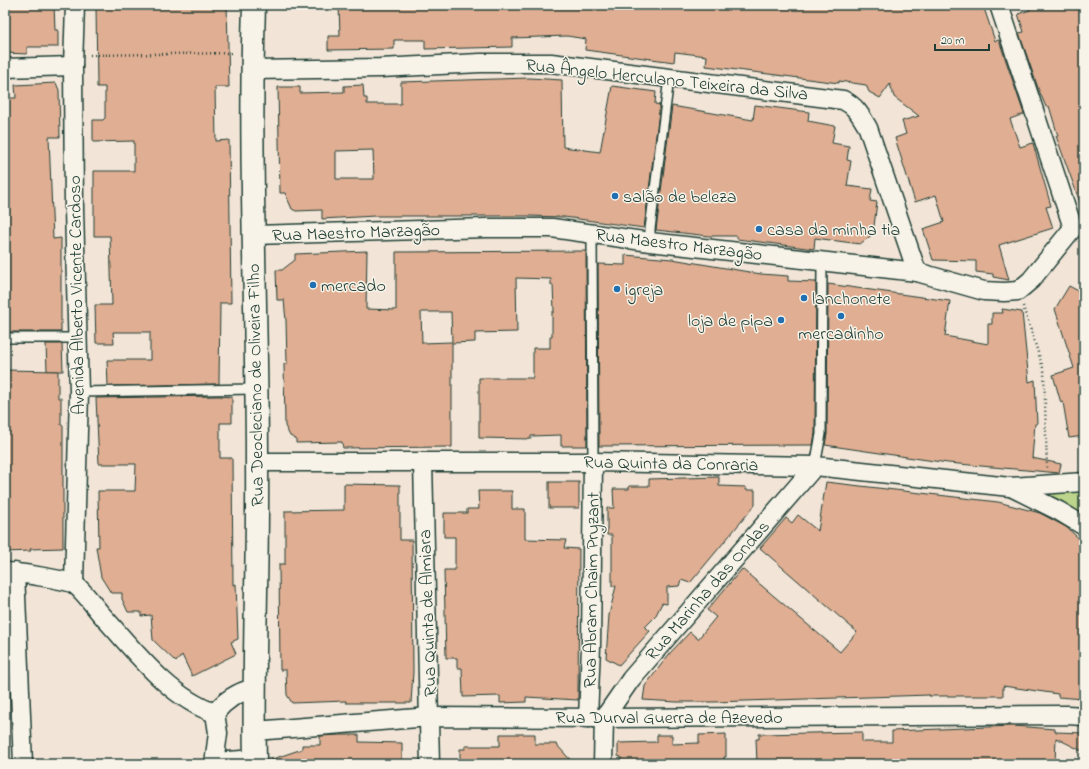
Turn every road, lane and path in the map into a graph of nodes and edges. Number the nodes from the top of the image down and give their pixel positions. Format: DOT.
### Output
graph roads {
  1 [pos="76,5"];
  2 [pos="254,5"];
  3 [pos="999,5"];
  4 [pos="253,60"];
  5 [pos="74,61"];
  6 [pos="5,68"];
  7 [pos="669,78"];
  8 [pos="1079,226"];
  9 [pos="592,234"];
  10 [pos="254,235"];
  11 [pos="650,242"];
  12 [pos="822,262"];
  13 [pos="917,272"];
  14 [pos="1018,290"];
  15 [pos="5,338"];
  16 [pos="78,338"];
  17 [pos="255,389"];
  18 [pos="79,392"];
  19 [pos="257,462"];
  20 [pos="423,462"];
  21 [pos="593,462"];
  22 [pos="815,466"];
  23 [pos="1084,482"];
  24 [pos="1048,484"];
  25 [pos="1010,487"];
  26 [pos="1084,526"];
  27 [pos="10,572"];
  28 [pos="74,584"];
  29 [pos="254,688"];
  30 [pos="215,713"];
  31 [pos="1084,716"];
  32 [pos="430,717"];
  33 [pos="596,718"];
  34 [pos="255,731"];
  35 [pos="214,763"];
  36 [pos="255,763"];
  37 [pos="23,764"];
  38 [pos="430,764"];
  39 [pos="603,764"];
  1 -- 5 [label="street, Avenida Alberto Vicente Cardoso"];
  2 -- 4 [label="street, Rua Deocleciano de Oliveira Filho"];
  3 -- 8 [label="street"];
  4 -- 5 [label="path"];
  4 -- 7 [label="street, Rua Ângelo Herculano Teixeira da Silva"];
  4 -- 10 [label="street, Rua Deocleciano de Oliveira Filho"];
  5 -- 6 [label="street"];
  5 -- 16 [label="street, Avenida Alberto Vicente Cardoso"];
  7 -- 11 [label="lane"];
  7 -- 13 [label="street, Rua Ângelo Herculano Teixeira da Silva"];
  8 -- 14 [label="street"];
  9 -- 10 [label="street, Rua Maestro Marzagão"];
  9 -- 11 [label="street, Rua Maestro Marzagão"];
  9 -- 21 [label="lane"];
  10 -- 17 [label="street, Rua Deocleciano de Oliveira Filho"];
  11 -- 12 [label="street, Rua Maestro Marzagão"];
  12 -- 13 [label="street, Rua Maestro Marzagão"];
  12 -- 22 [label="lane"];
  13 -- 14 [label="street, Rua Maestro Marzagão"];
  14 -- 24 [label="path"];
  15 -- 16 [label="lane"];
  16 -- 18 [label="street, Avenida Alberto Vicente Cardoso"];
  17 -- 18 [label="lane"];
  17 -- 19 [label="street, Rua Deocleciano de Oliveira Filho"];
  18 -- 28 [label="street, Avenida Alberto Vicente Cardoso"];
  19 -- 20 [label="street, Rua Quinta da Conraria"];
  19 -- 29 [label="street, Rua Deocleciano de Oliveira Filho"];
  20 -- 21 [label="street, Rua Quinta da Conraria"];
  20 -- 32 [label="street, Rua Quinta de Almiara"];
  21 -- 22 [label="street, Rua Quinta da Conraria"];
  21 -- 33 [label="street, Rua Abram Chaim Pryzant"];
  22 -- 25 [label="street, Rua Quinta da Conraria"];
  22 -- 33 [label="street, Rua Marinha das Ondas"];
  23 -- 24 [label="street, Rua Quinta da Conraria"];
  24 -- 25 [label="street, Rua Quinta da Conraria"];
  25 -- 26 [label="street"];
  27 -- 28 [label="street"];
  27 -- 37 [label="street"];
  28 -- 30 [label="street"];
  29 -- 30 [label="street"];
  29 -- 34 [label="street, Rua Deocleciano de Oliveira Filho"];
  30 -- 35 [label="street"];
  31 -- 33 [label="street, Rua Durval Guerra de Azevedo"];
  32 -- 33 [label="street, Rua Durval Guerra de Azevedo"];
  32 -- 34 [label="street, Rua Durval Guerra de Azevedo"];
  32 -- 38 [label="street, Rua Quinta de Almiara"];
  33 -- 39 [label="street, Rua Abram Chaim Pryzant"];
  34 -- 36 [label="street, Rua Deocleciano de Oliveira Filho"];
  35 -- 36 [label="street"];
}
